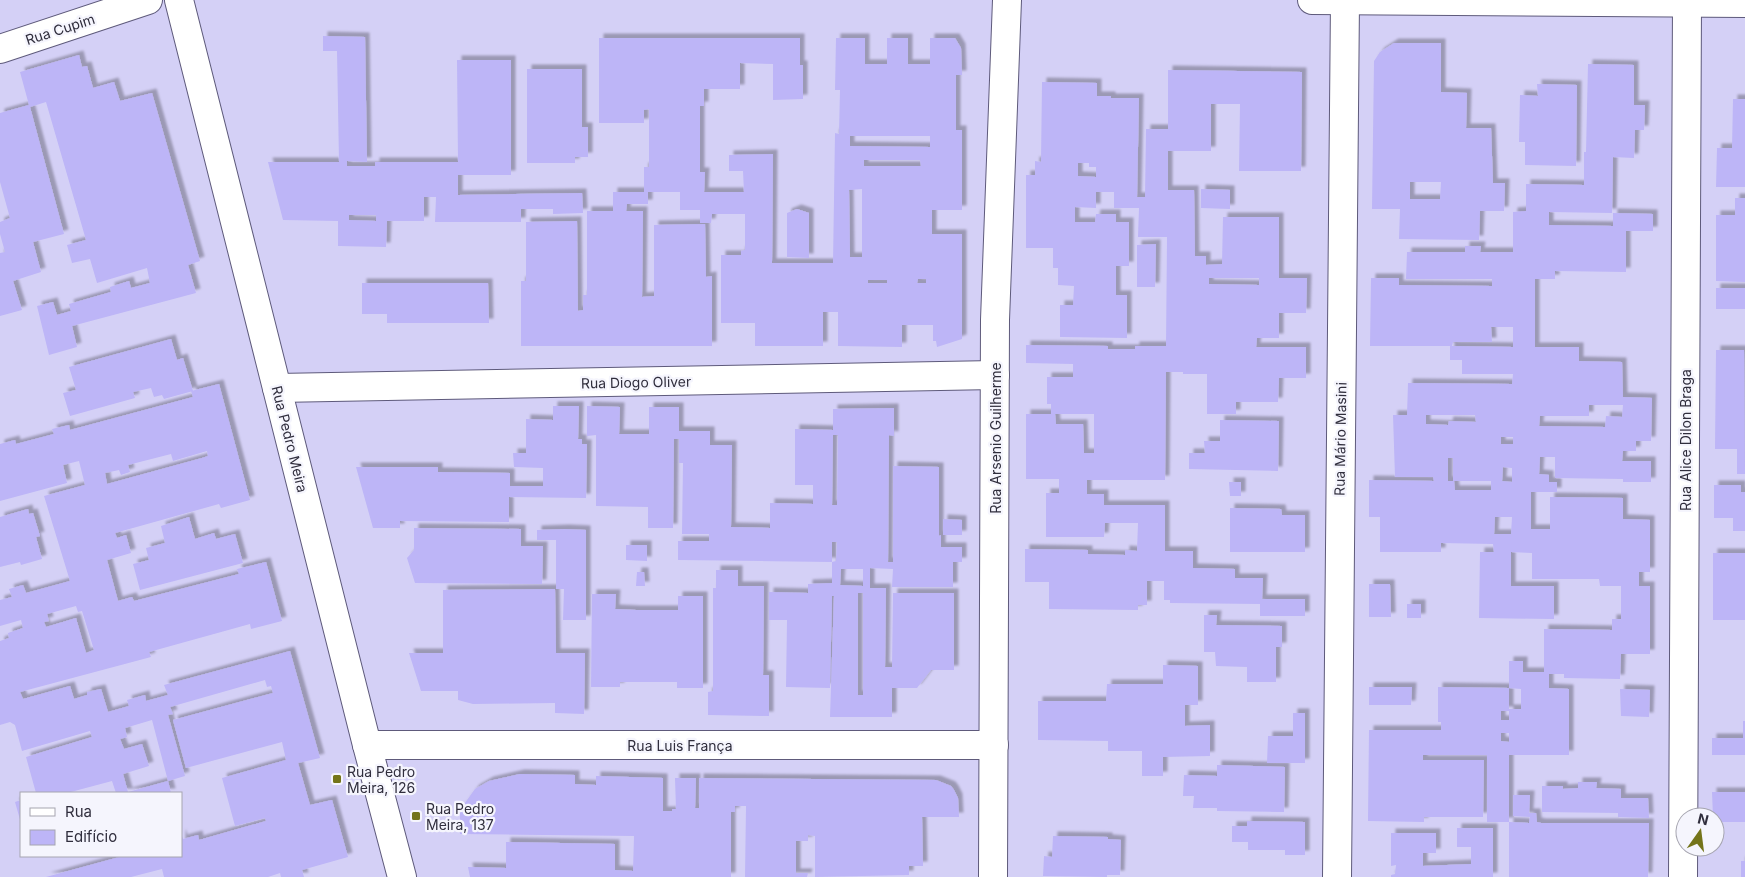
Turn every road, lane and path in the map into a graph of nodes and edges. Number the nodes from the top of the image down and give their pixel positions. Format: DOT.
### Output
graph roads {
  1 [pos="148,0"];
  2 [pos="179,0"];
  3 [pos="1007,0"];
  4 [pos="1312,0"];
  5 [pos="1345,0"];
  6 [pos="1687,2"];
  7 [pos="1745,3"];
  8 [pos="0,49"];
  9 [pos="995,375"];
  10 [pos="277,388"];
  11 [pos="367,745"];
  12 [pos="994,745"];
  13 [pos="402,877"];
  14 [pos="993,877"];
  15 [pos="1337,877"];
  16 [pos="1683,877"];
  1 -- 8 [label="street, Rua Cupim"];
  2 -- 10 [label="street, Rua Pedro Meira"];
  3 -- 9 [label="street, Rua Arsenio Guilherme"];
  4 -- 5 [label="street"];
  5 -- 6 [label="street"];
  5 -- 15 [label="street, Rua Mário Masini"];
  6 -- 7 [label="street"];
  6 -- 16 [label="street, Rua Alice Dilon Braga"];
  9 -- 10 [label="street, Rua Diogo Oliver"];
  9 -- 12 [label="street, Rua Arsenio Guilherme"];
  10 -- 11 [label="street, Rua Pedro Meira"];
  11 -- 12 [label="street, Rua Luis França"];
  11 -- 13 [label="street, Rua Pedro Meira"];
  12 -- 14 [label="street, Rua Arsenio Guilherme"];
}
